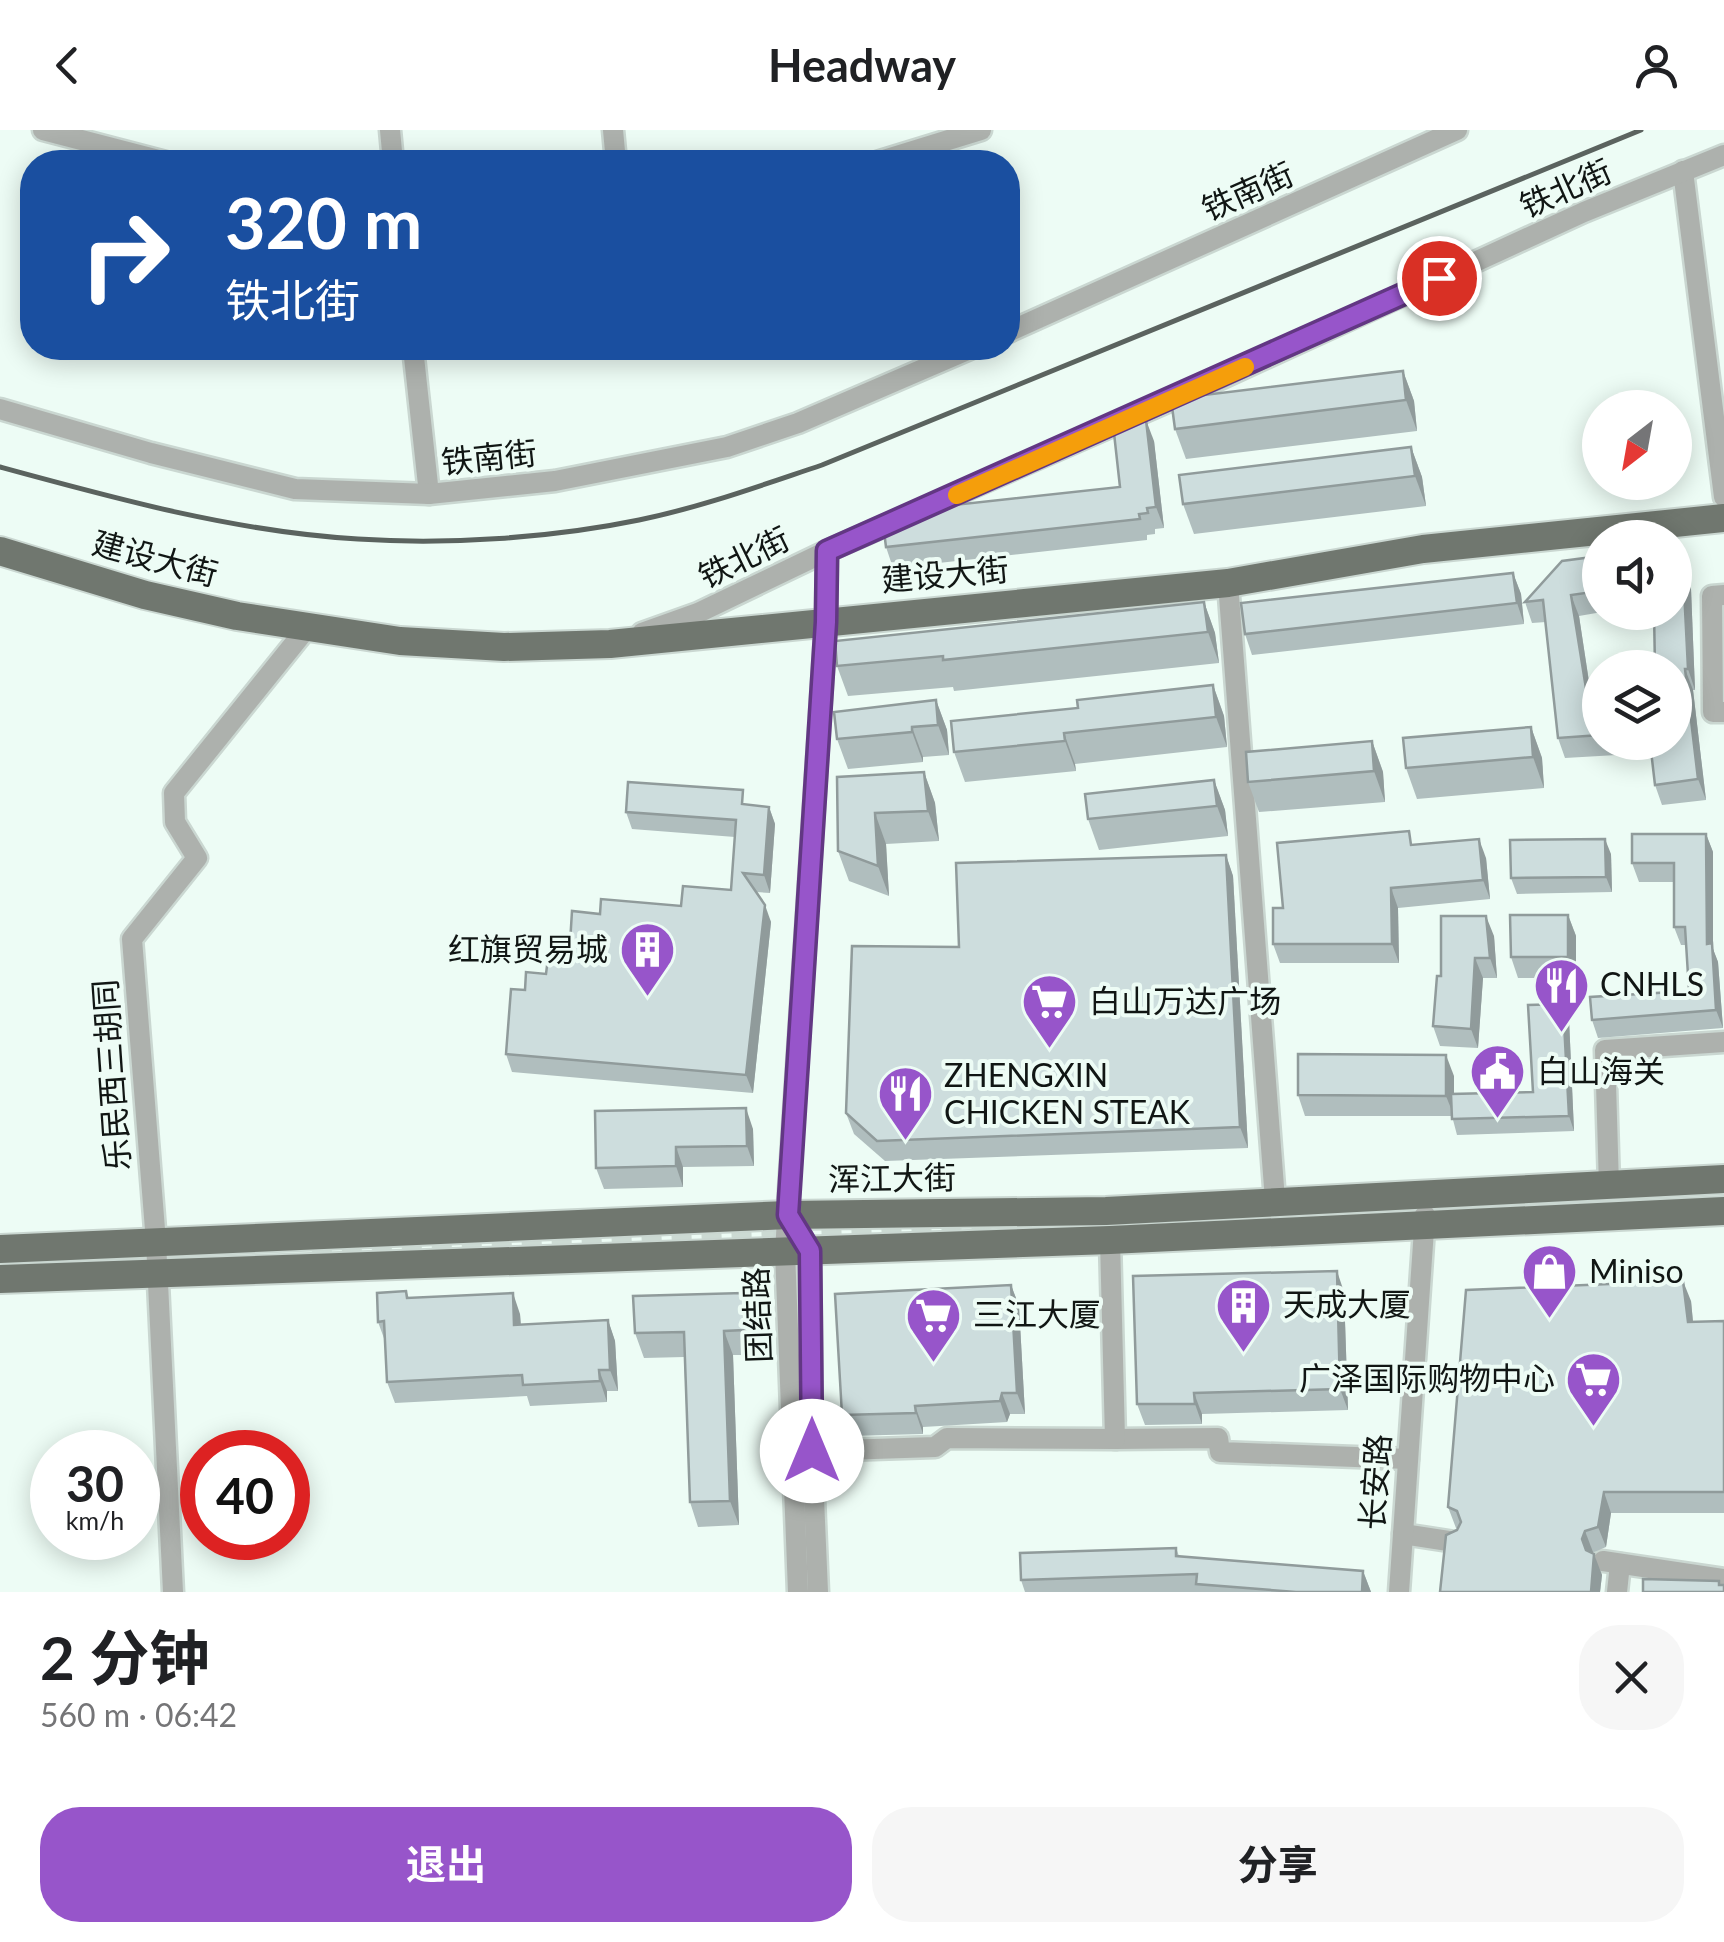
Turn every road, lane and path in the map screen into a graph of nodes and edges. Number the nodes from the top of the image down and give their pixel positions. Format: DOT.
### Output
graph roads {
  1 [pos="42,130"];
  2 [pos="980,130"];
  3 [pos="1457,130"];
  4 [pos="120,150"];
  5 [pos="916,150"];
  6 [pos="1724,155"];
  7 [pos="1683,171"];
  8 [pos="1020,327"];
  9 [pos="414,360"];
  10 [pos="944,360"];
  11 [pos="0,409"];
  12 [pos="429,494"];
  13 [pos="1724,497"];
  14 [pos="1724,518"];
  15 [pos="0,551"];
  16 [pos="827,551"];
  17 [pos="1228,583"];
  18 [pos="1724,596"];
  19 [pos="826,622"];
  20 [pos="306,629"];
  21 [pos="610,644"];
  22 [pos="1724,712"];
  23 [pos="1724,1042"];
  24 [pos="1724,1179"];
  25 [pos="1608,1186"];
  26 [pos="1427,1195"];
  27 [pos="1275,1200"];
  28 [pos="1724,1211"];
  29 [pos="788,1215"];
  30 [pos="1424,1225"];
  31 [pos="1110,1240"];
  32 [pos="156,1242"];
  33 [pos="0,1250"];
  34 [pos="798,1251"];
  35 [pos="156,1273"];
  36 [pos="0,1278"];
  37 [pos="1115,1439"];
  38 [pos="812,1451"];
  39 [pos="1408,1458"];
  40 [pos="1403,1534"];
  41 [pos="1455,1542"];
  42 [pos="1724,1578"];
  43 [pos="173,1592"];
  44 [pos="798,1592"];
  45 [pos="818,1592"];
  46 [pos="1399,1592"];
  47 [pos="1617,1592"];
  1 -- 4 [label="street"];
  2 -- 5 [label="street"];
  3 -- 8 [label="street, 铁南街"];
  6 -- 7 [label="street, 铁北街"];
  7 -- 13 [label="street"];
  7 -- 16 [label="street, 铁北街"];
  9 -- 12 [label="street"];
  10 -- 12 [label="street, 铁南街"];
  11 -- 12 [label="street, 铁南街"];
  14 -- 17 [label="main road, 建设大街"];
  15 -- 20 [label="main road, 建设大街"];
  16 -- 19 [label="street, 团结路"];
  16 -- 21 [label="street, 铁北街"];
  17 -- 19 [label="main road, 建设大街"];
  17 -- 27 [label="street"];
  18 -- 22 [label="street"];
  19 -- 21 [label="main road, 建设大街"];
  19 -- 29 [label="street, 团结路"];
  20 -- 21 [label="main road, 建设大街"];
  20 -- 32 [label="street, 乐民西三胡同"];
  23 -- 25 [label="street"];
  24 -- 25 [label="main road, 浑江大街"];
  25 -- 26 [label="main road, 浑江大街"];
  26 -- 27 [label="main road, 浑江大街"];
  26 -- 30 [label="street, 长安路"];
  27 -- 29 [label="main road, 浑江大街"];
  28 -- 30 [label="main road, 浑江大街"];
  29 -- 32 [label="main road, 浑江大街"];
  29 -- 34 [label="street, 团结路"];
  30 -- 31 [label="main road, 浑江大街"];
  30 -- 39 [label="street, 长安路"];
  31 -- 34 [label="main road, 浑江大街"];
  31 -- 37 [label="street"];
  32 -- 33 [label="main road, 浑江大街"];
  32 -- 35 [label="street, 乐民西三胡同"];
  34 -- 35 [label="main road, 浑江大街"];
  34 -- 38 [label="street, 团结路"];
  34 -- 44 [label="street, 团结路"];
  35 -- 36 [label="main road, 浑江大街"];
  35 -- 43 [label="street, 乐民西三胡同"];
  37 -- 38 [label="street"];
  37 -- 39 [label="street"];
  38 -- 45 [label="street, 团结路"];
  39 -- 40 [label="street, 长安路"];
  40 -- 41 [label="street"];
  40 -- 46 [label="street, 长安路"];
  42 -- 47 [label="street"];
}
